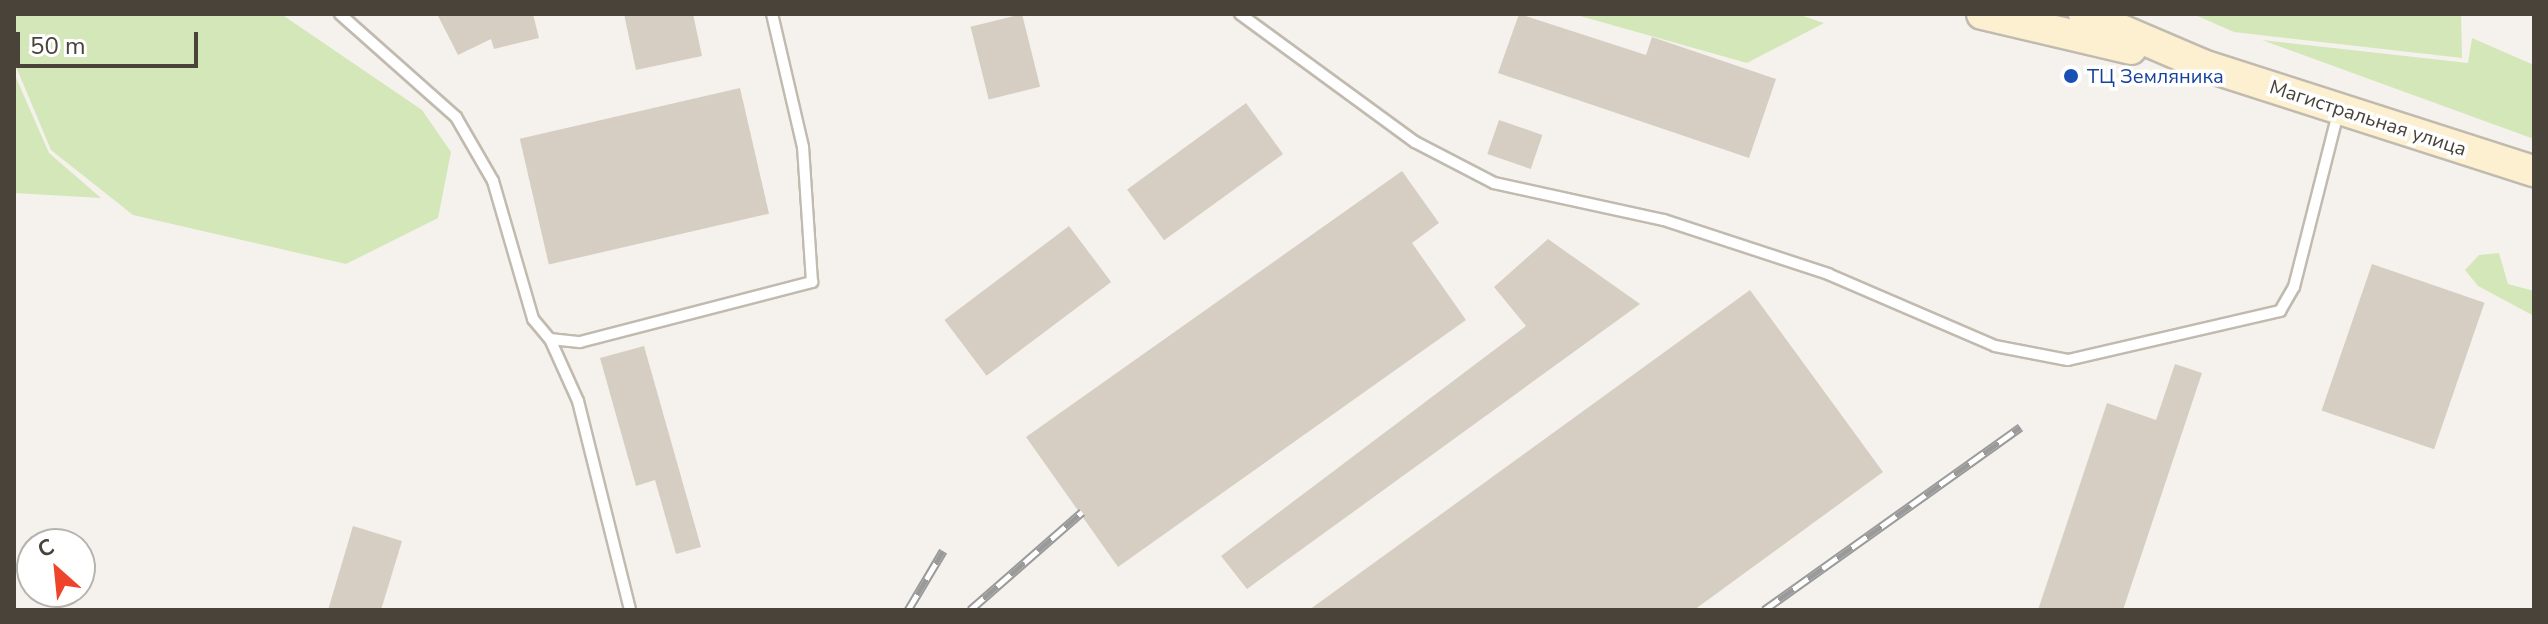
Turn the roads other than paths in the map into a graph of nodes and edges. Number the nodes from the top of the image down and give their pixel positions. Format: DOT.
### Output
graph roads {
  1 [pos="340,14"];
  2 [pos="772,14"];
  3 [pos="1240,14"];
  4 [pos="1982,14"];
  5 [pos="2084,14"];
  6 [pos="2203,65"];
  7 [pos="2339,110"];
  8 [pos="2534,171"];
  9 [pos="550,339"];
  10 [pos="630,610"];
  1 -- 9 [label="lane"];
  2 -- 9 [label="lane"];
  3 -- 7 [label="lane"];
  4 -- 6 [label="main road"];
  5 -- 6 [label="main road"];
  6 -- 7 [label="main road, Магистральная улица"];
  7 -- 8 [label="main road, Магистральная улица"];
  9 -- 10 [label="lane"];
}
